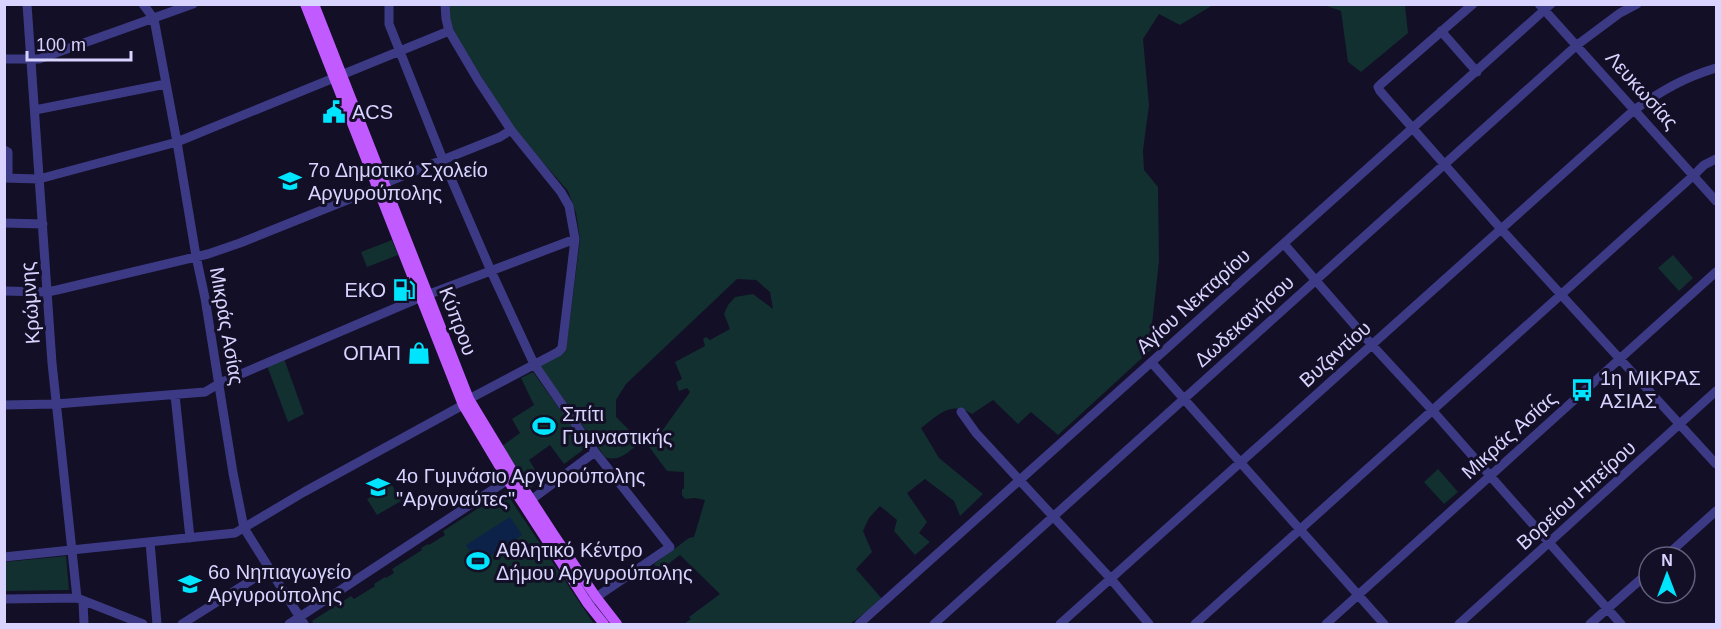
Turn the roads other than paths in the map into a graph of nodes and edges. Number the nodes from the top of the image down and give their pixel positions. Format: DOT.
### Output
graph roads {
  1 [pos="27,4"];
  2 [pos="143,4"];
  3 [pos="193,4"];
  4 [pos="389,4"];
  5 [pos="445,4"];
  6 [pos="1473,4"];
  7 [pos="1637,4"];
  8 [pos="312,5"];
  9 [pos="1545,6"];
  10 [pos="154,19"];
  11 [pos="449,31"];
  12 [pos="1441,31"];
  13 [pos="1577,45"];
  14 [pos="400,51"];
  15 [pos="4,59"];
  16 [pos="31,60"];
  17 [pos="1716,68"];
  18 [pos="1477,72"];
  19 [pos="338,75"];
  20 [pos="166,84"];
  21 [pos="35,110"];
  22 [pos="1634,110"];
  23 [pos="1412,128"];
  24 [pos="511,130"];
  25 [pos="177,142"];
  26 [pos="4,150"];
  27 [pos="1716,159"];
  28 [pos="443,160"];
  29 [pos="1444,164"];
  30 [pos="1694,175"];
  31 [pos="6,178"];
  32 [pos="39,179"];
  33 [pos="381,186"];
  34 [pos="1716,201"];
  35 [pos="4,223"];
  36 [pos="43,224"];
  37 [pos="1501,229"];
  38 [pos="576,239"];
  39 [pos="1284,244"];
  40 [pos="196,256"];
  41 [pos="490,271"];
  42 [pos="1716,272"];
  43 [pos="1316,280"];
  44 [pos="4,291"];
  45 [pos="47,292"];
  46 [pos="1562,294"];
  47 [pos="424,296"];
  48 [pos="1372,345"];
  49 [pos="1621,358"];
  50 [pos="1152,363"];
  51 [pos="534,364"];
  52 [pos="220,383"];
  53 [pos="1716,391"];
  54 [pos="175,395"];
  55 [pos="1184,399"];
  56 [pos="466,402"];
  57 [pos="4,405"];
  58 [pos="56,405"];
  59 [pos="1432,410"];
  60 [pos="961,412"];
  61 [pos="1680,425"];
  62 [pos="595,452"];
  63 [pos="1240,463"];
  64 [pos="1716,464"];
  65 [pos="1490,476"];
  66 [pos="511,477"];
  67 [pos="1020,480"];
  68 [pos="531,500"];
  69 [pos="1716,511"];
  70 [pos="1054,517"];
  71 [pos="244,528"];
  72 [pos="1299,530"];
  73 [pos="190,538"];
  74 [pos="150,542"];
  75 [pos="1549,543"];
  76 [pos="1678,545"];
  77 [pos="71,550"];
  78 [pos="4,557"];
  79 [pos="269,569"];
  80 [pos="1111,579"];
  81 [pos="1637,583"];
  82 [pos="1357,596"];
  83 [pos="4,599"];
  84 [pos="80,599"];
  85 [pos="592,600"];
  86 [pos="1607,609"];
  87 [pos="302,621"];
  88 [pos="84,624"];
  89 [pos="143,624"];
  90 [pos="158,624"];
  91 [pos="182,624"];
  92 [pos="289,624"];
  93 [pos="604,624"];
  94 [pos="617,624"];
  95 [pos="859,624"];
  96 [pos="934,624"];
  97 [pos="1060,624"];
  98 [pos="1149,624"];
  99 [pos="1194,624"];
  100 [pos="1326,624"];
  101 [pos="1384,624"];
  102 [pos="1459,624"];
  103 [pos="1590,624"];
  104 [pos="1621,624"];
  1 -- 16 [label="street, Κρώμνης"];
  2 -- 10 [label="street"];
  3 -- 10 [label="street"];
  4 -- 14 [label="street"];
  5 -- 11 [label="street"];
  6 -- 12 [label="street"];
  7 -- 13 [label="street, Δωδεκανήσου"];
  8 -- 19 [label="main road, Κύπρου"];
  9 -- 13 [label="street, Λευκωσίας"];
  9 -- 18 [label="street, Αγίου Νεκταρίου"];
  10 -- 16 [label="street"];
  10 -- 20 [label="street, Μικράς Ασίας"];
  11 -- 14 [label="street"];
  11 -- 24 [label="street"];
  12 -- 18 [label="street"];
  12 -- 23 [label="street"];
  13 -- 22 [label="street, Λευκωσίας"];
  13 -- 29 [label="street, Δωδεκανήσου"];
  14 -- 19 [label="street"];
  14 -- 28 [label="street"];
  15 -- 16 [label="street"];
  16 -- 21 [label="street, Κρώμνης"];
  17 -- 22 [label="street, Βυζαντίου"];
  18 -- 23 [label="street, Αγίου Νεκταρίου"];
  19 -- 25 [label="street"];
  19 -- 33 [label="main road, Κύπρου"];
  20 -- 21 [label="street"];
  20 -- 25 [label="street, Μικράς Ασίας"];
  21 -- 32 [label="street, Κρώμνης"];
  22 -- 30 [label="street, Λευκωσίας"];
  22 -- 37 [label="street, Βυζαντίου"];
  23 -- 29 [label="street"];
  23 -- 39 [label="street, Αγίου Νεκταρίου"];
  24 -- 28 [label="street"];
  24 -- 38 [label="street"];
  25 -- 32 [label="street"];
  25 -- 40 [label="street, Μικράς Ασίας"];
  26 -- 31 [label="street"];
  27 -- 30 [label="street"];
  28 -- 33 [label="street"];
  28 -- 41 [label="street"];
  29 -- 37 [label="street"];
  29 -- 43 [label="street, Δωδεκανήσου"];
  30 -- 34 [label="street, Λευκωσίας"];
  30 -- 46 [label="street"];
  31 -- 32 [label="street"];
  32 -- 36 [label="street, Κρώμνης"];
  33 -- 40 [label="street"];
  33 -- 47 [label="main road, Κύπρου"];
  35 -- 36 [label="street"];
  36 -- 45 [label="street, Κρώμνης"];
  37 -- 46 [label="street"];
  37 -- 48 [label="street, Βυζαντίου"];
  38 -- 41 [label="street"];
  38 -- 51 [label="street"];
  39 -- 43 [label="street"];
  39 -- 50 [label="street, Αγίου Νεκταρίου"];
  40 -- 45 [label="street"];
  40 -- 52 [label="street, Μικράς Ασίας"];
  41 -- 47 [label="street"];
  41 -- 51 [label="street"];
  42 -- 49 [label="street, Μικράς Ασίας"];
  43 -- 48 [label="street"];
  43 -- 55 [label="street, Δωδεκανήσου"];
  44 -- 45 [label="street"];
  45 -- 58 [label="street, Κρώμνης"];
  46 -- 49 [label="street"];
  46 -- 59 [label="street"];
  47 -- 52 [label="street"];
  47 -- 56 [label="main road, Κύπρου"];
  48 -- 59 [label="street"];
  48 -- 63 [label="street, Βυζαντίου"];
  49 -- 61 [label="street"];
  49 -- 65 [label="street, Μικράς Ασίας"];
  50 -- 55 [label="street"];
  50 -- 67 [label="street, Αγίου Νεκταρίου"];
  51 -- 56 [label="street"];
  51 -- 62 [label="street"];
  52 -- 54 [label="street"];
  52 -- 71 [label="street, Μικράς Ασίας"];
  53 -- 61 [label="street, Βορείου Ηπείρου"];
  54 -- 58 [label="street"];
  54 -- 73 [label="street"];
  55 -- 63 [label="street"];
  55 -- 70 [label="street, Δωδεκανήσου"];
  56 -- 66 [label="main road, Κύπρου"];
  56 -- 71 [label="street"];
  57 -- 58 [label="street"];
  58 -- 77 [label="street, Κρώμνης"];
  59 -- 65 [label="street"];
  59 -- 72 [label="street"];
  60 -- 67 [label="street"];
  61 -- 64 [label="street"];
  61 -- 75 [label="street, Βορείου Ηπείρου"];
  62 -- 68 [label="street"];
  62 -- 85 [label="street"];
  63 -- 72 [label="street"];
  63 -- 80 [label="street, Βυζαντίου"];
  65 -- 75 [label="street"];
  65 -- 82 [label="street, Μικράς Ασίας"];
  66 -- 68 [label="main road, Κύπρου"];
  66 -- 85 [label="main road, Κύπρου"];
  66 -- 87 [label="street"];
  67 -- 70 [label="street"];
  67 -- 95 [label="street, Αγίου Νεκταρίου"];
  68 -- 85 [label="main road, Κύπρου"];
  69 -- 76 [label="street"];
  70 -- 80 [label="street"];
  70 -- 96 [label="street, Δωδεκανήσου"];
  71 -- 73 [label="street"];
  71 -- 79 [label="street, Μικράς Ασίας"];
  72 -- 82 [label="street"];
  72 -- 99 [label="street"];
  73 -- 74 [label="street"];
  74 -- 77 [label="street"];
  74 -- 90 [label="street"];
  75 -- 86 [label="street"];
  75 -- 102 [label="street, Βορείου Ηπείρου"];
  77 -- 78 [label="street"];
  77 -- 84 [label="street, Κρώμνης"];
  79 -- 87 [label="street, Μικράς Ασίας"];
  79 -- 91 [label="street"];
  80 -- 97 [label="street, Βυζαντίου"];
  80 -- 98 [label="street"];
  81 -- 86 [label="street"];
  82 -- 100 [label="street, Μικράς Ασίας"];
  82 -- 101 [label="street"];
  83 -- 84 [label="street"];
  84 -- 88 [label="street, Κρώμνης"];
  84 -- 89 [label="street"];
  85 -- 93 [label="main road, Κύπρου"];
  85 -- 94 [label="main road, Κύπρου"];
  86 -- 103 [label="street"];
  86 -- 104 [label="street"];
  87 -- 92 [label="street"];
}
